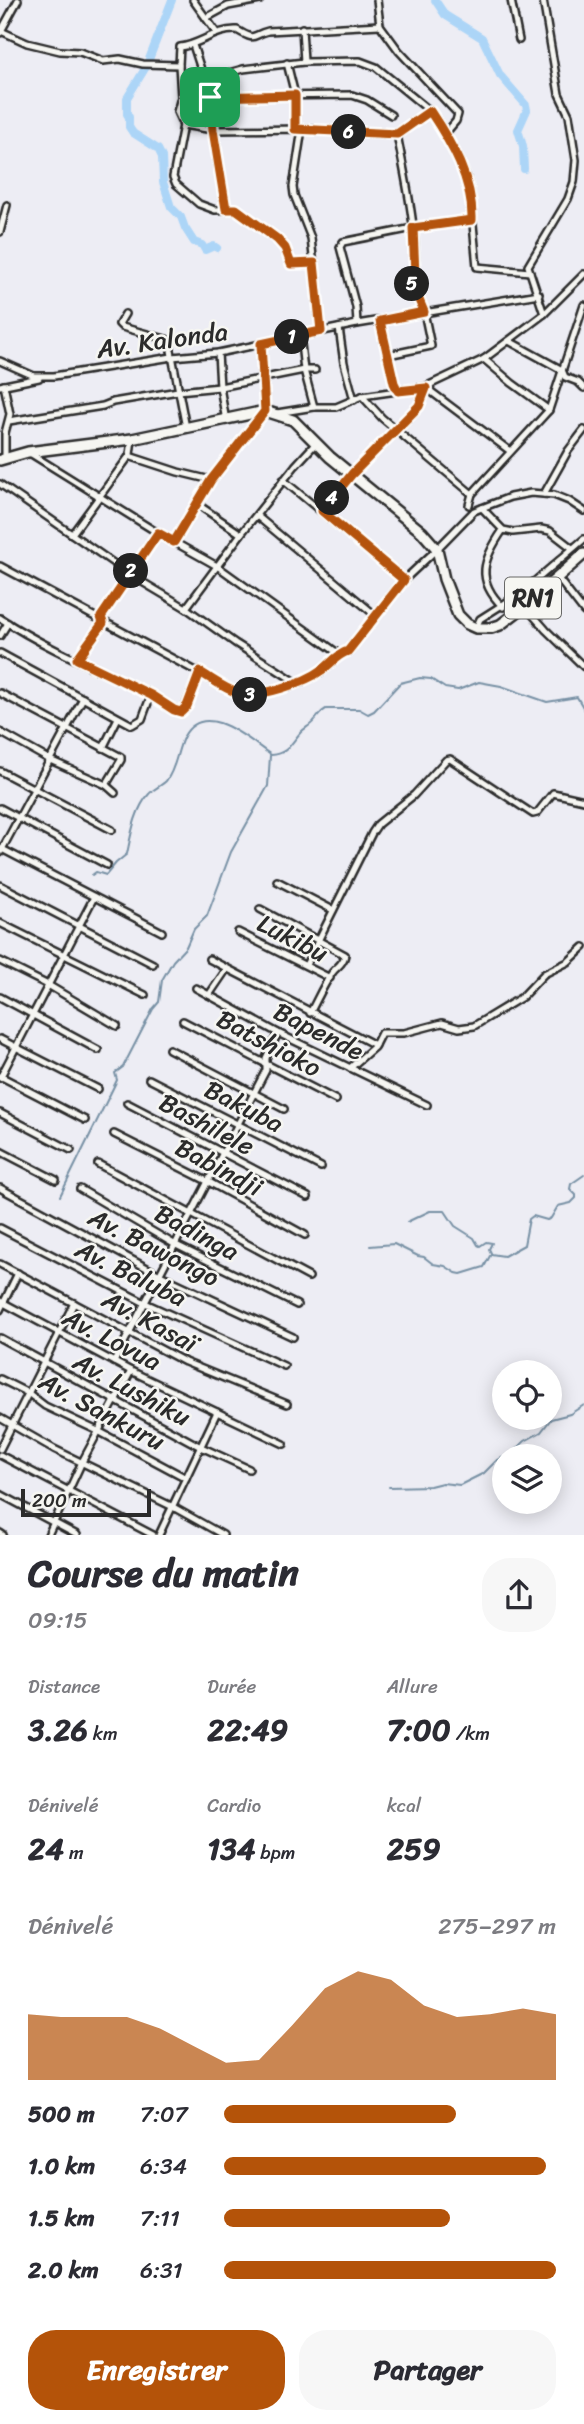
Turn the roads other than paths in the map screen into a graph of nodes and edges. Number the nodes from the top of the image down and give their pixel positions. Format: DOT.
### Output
graph roads {
  1 [pos="18,0"];
  2 [pos="193,0"];
  3 [pos="260,0"];
  4 [pos="377,0"];
  5 [pos="511,0"];
  6 [pos="543,0"];
  7 [pos="206,18"];
  8 [pos="380,25"];
  9 [pos="302,28"];
  10 [pos="1,32"];
  11 [pos="216,33"];
  12 [pos="519,40"];
  13 [pos="192,45"];
  14 [pos="304,62"];
  15 [pos="287,63"];
  16 [pos="178,65"];
  17 [pos="204,80"];
  18 [pos="295,95"];
  19 [pos="181,97"];
  20 [pos="210,97"];
  21 [pos="430,111"];
  22 [pos="391,115"];
  23 [pos="183,125"];
  24 [pos="299,129"];
  25 [pos="213,130"];
  26 [pos="397,134"];
  27 [pos="445,134"];
  28 [pos="7,205"];
  29 [pos="226,209"];
  30 [pos="472,220"];
  31 [pos="413,228"];
  32 [pos="0,232"];
  33 [pos="314,263"];
  34 [pos="530,272"];
  35 [pos="584,274"];
  36 [pos="539,293"];
  37 [pos="584,305"];
  38 [pos="424,312"];
  39 [pos="125,314"];
  40 [pos="544,314"];
  41 [pos="380,321"];
  42 [pos="357,324"];
  43 [pos="339,328"];
  44 [pos="321,331"];
  45 [pos="300,335"];
  46 [pos="509,341"];
  47 [pos="261,344"];
  48 [pos="218,353"];
  49 [pos="388,355"];
  50 [pos="172,357"];
  51 [pos="484,359"];
  52 [pos="0,361"];
  53 [pos="304,370"];
  54 [pos="315,370"];
  55 [pos="562,370"];
  56 [pos="42,377"];
  57 [pos="261,379"];
  58 [pos="2,385"];
  59 [pos="220,387"];
  60 [pos="426,387"];
  61 [pos="584,388"];
  62 [pos="178,391"];
  63 [pos="398,391"];
  64 [pos="362,396"];
  65 [pos="354,400"];
  66 [pos="314,407"];
  67 [pos="548,410"];
  68 [pos="269,412"];
  69 [pos="9,421"];
  70 [pos="226,421"];
  71 [pos="186,428"];
  72 [pos="397,428"];
  73 [pos="584,430"];
  74 [pos="132,439"];
  75 [pos="317,442"];
  76 [pos="510,451"];
  77 [pos="28,453"];
  78 [pos="129,456"];
  79 [pos="3,459"];
  80 [pos="352,474"];
  81 [pos="211,480"];
  82 [pos="283,480"];
  83 [pos="0,484"];
  84 [pos="472,494"];
  85 [pos="544,494"];
  86 [pos="99,496"];
  87 [pos="197,504"];
  88 [pos="469,505"];
  89 [pos="482,508"];
  90 [pos="322,511"];
  91 [pos="584,512"];
  92 [pos="257,516"];
  93 [pos="503,530"];
  94 [pos="158,533"];
  95 [pos="72,534"];
  96 [pos="241,534"];
  97 [pos="584,539"];
  98 [pos="174,542"];
  99 [pos="572,548"];
  100 [pos="437,549"];
  101 [pos="584,554"];
  102 [pos="0,566"];
  103 [pos="218,566"];
  104 [pos="129,574"];
  105 [pos="556,577"];
  106 [pos="404,580"];
  107 [pos="526,606"];
  108 [pos="503,607"];
  109 [pos="187,608"];
  110 [pos="584,612"];
  111 [pos="375,615"];
  112 [pos="0,618"];
  113 [pos="103,623"];
  114 [pos="8,624"];
  115 [pos="476,628"];
  116 [pos="0,636"];
  117 [pos="0,653"];
  118 [pos="339,654"];
  119 [pos="77,659"];
  120 [pos="584,667"];
  121 [pos="200,672"];
  122 [pos="296,682"];
  123 [pos="0,693"];
  124 [pos="151,695"];
  125 [pos="83,698"];
  126 [pos="118,718"];
  127 [pos="68,730"];
  128 [pos="0,732"];
  129 [pos="103,748"];
  130 [pos="50,760"];
  131 [pos="0,771"];
  132 [pos="106,785"];
  133 [pos="34,789"];
  134 [pos="115,793"];
  135 [pos="584,800"];
  136 [pos="0,808"];
  137 [pos="19,818"];
  138 [pos="112,830"];
  139 [pos="1,850"];
  140 [pos="107,865"];
  141 [pos="277,881"];
  142 [pos="0,885"];
  143 [pos="94,897"];
  144 [pos="260,909"];
  145 [pos="333,910"];
  146 [pos="0,923"];
  147 [pos="80,925"];
  148 [pos="162,932"];
  149 [pos="238,932"];
  150 [pos="318,939"];
  151 [pos="584,947"];
  152 [pos="63,955"];
  153 [pos="209,960"];
  154 [pos="0,961"];
  155 [pos="153,964"];
  156 [pos="306,965"];
  157 [pos="226,970"];
  158 [pos="330,978"];
  159 [pos="48,985"];
  160 [pos="196,988"];
  161 [pos="145,995"];
  162 [pos="209,995"];
  163 [pos="0,997"];
  164 [pos="310,1013"];
  165 [pos="33,1014"];
  166 [pos="183,1021"];
  167 [pos="117,1026"];
  168 [pos="278,1032"];
  169 [pos="0,1039"];
  170 [pos="375,1045"];
  171 [pos="16,1047"];
  172 [pos="169,1049"];
  173 [pos="98,1050"];
  174 [pos="267,1063"];
  175 [pos="350,1068"];
  176 [pos="0,1077"];
  177 [pos="149,1079"];
  178 [pos="98,1088"];
  179 [pos="254,1093"];
  180 [pos="336,1100"];
  181 [pos="127,1103"];
  182 [pos="427,1105"];
  183 [pos="284,1109"];
  184 [pos="0,1113"];
  185 [pos="85,1120"];
  186 [pos="236,1123"];
  187 [pos="114,1134"];
  188 [pos="71,1150"];
  189 [pos="0,1151"];
  190 [pos="222,1154"];
  191 [pos="98,1164"];
  192 [pos="321,1167"];
  193 [pos="56,1180"];
  194 [pos="207,1181"];
  195 [pos="0,1188"];
  196 [pos="80,1189"];
  197 [pos="307,1197"];
  198 [pos="190,1214"];
  199 [pos="0,1228"];
  200 [pos="305,1235"];
  201 [pos="174,1244"];
  202 [pos="0,1264"];
  203 [pos="18,1273"];
  204 [pos="158,1274"];
  205 [pos="309,1277"];
  206 [pos="2,1302"];
  207 [pos="143,1302"];
  208 [pos="75,1303"];
  209 [pos="298,1305"];
  210 [pos="0,1310"];
  211 [pos="129,1331"];
  212 [pos="59,1333"];
  213 [pos="293,1337"];
  214 [pos="0,1338"];
  215 [pos="114,1362"];
  216 [pos="44,1364"];
  217 [pos="284,1366"];
  218 [pos="131,1371"];
  219 [pos="0,1379"];
  220 [pos="27,1393"];
  221 [pos="114,1402"];
  222 [pos="287,1404"];
  223 [pos="217,1412"];
  224 [pos="0,1418"];
  225 [pos="13,1425"];
  226 [pos="100,1432"];
  227 [pos="284,1444"];
  228 [pos="199,1446"];
  229 [pos="0,1449"];
  230 [pos="0,1455"];
  231 [pos="82,1462"];
  232 [pos="249,1469"];
  233 [pos="186,1478"];
  234 [pos="68,1491"];
  235 [pos="0,1494"];
  236 [pos="173,1507"];
  237 [pos="54,1523"];
  238 [pos="48,1535"];
  239 [pos="77,1535"];
  240 [pos="153,1535"];
  241 [pos="159,1535"];
  242 [pos="223,1535"];
  1 -- 10 [label="street"];
  2 -- 7 [label="street"];
  3 -- 7 [label="street"];
  4 -- 8 [label="street"];
  5 -- 12 [label="street"];
  6 -- 34 [label="street"];
  7 -- 11 [label="street"];
  8 -- 9 [label="street"];
  8 -- 27 [label="street"];
  9 -- 11 [label="street"];
  9 -- 14 [label="street"];
  10 -- 16 [label="street"];
  11 -- 13 [label="street"];
  13 -- 16 [label="street"];
  13 -- 17 [label="street"];
  14 -- 15 [label="street"];
  14 -- 21 [label="street"];
  15 -- 17 [label="street"];
  15 -- 18 [label="street"];
  16 -- 19 [label="street"];
  17 -- 20 [label="street"];
  18 -- 20 [label="street"];
  18 -- 22 [label="street"];
  18 -- 24 [label="street"];
  19 -- 20 [label="street"];
  19 -- 23 [label="street"];
  20 -- 25 [label="street"];
  21 -- 26 [label="street"];
  21 -- 27 [label="street"];
  23 -- 25 [label="street"];
  23 -- 29 [label="street"];
  24 -- 25 [label="street"];
  24 -- 26 [label="street"];
  24 -- 33 [label="street"];
  25 -- 29 [label="street"];
  26 -- 31 [label="street"];
  27 -- 30 [label="street"];
  28 -- 32 [label="street"];
  29 -- 33 [label="street"];
  30 -- 31 [label="street"];
  30 -- 34 [label="street"];
  31 -- 38 [label="street"];
  31 -- 42 [label="street"];
  33 -- 44 [label="street"];
  34 -- 36 [label="street"];
  35 -- 40 [label="street"];
  36 -- 38 [label="street, Av. Kalonda"];
  36 -- 40 [label="street"];
  37 -- 55 [label="street"];
  38 -- 41 [label="street, Av. Kalonda"];
  38 -- 49 [label="street"];
  39 -- 50 [label="street"];
  40 -- 46 [label="street"];
  41 -- 42 [label="street, Av. Kalonda"];
  41 -- 49 [label="street"];
  42 -- 43 [label="street, Av. Kalonda"];
  43 -- 44 [label="street, Av. Kalonda"];
  43 -- 65 [label="street"];
  44 -- 45 [label="street, Av. Kalonda"];
  45 -- 47 [label="street, Av. Kalonda"];
  45 -- 53 [label="street"];
  46 -- 51 [label="street"];
  46 -- 55 [label="street"];
  47 -- 48 [label="street, Av. Kalonda"];
  47 -- 57 [label="street"];
  48 -- 50 [label="street, Av. Kalonda"];
  48 -- 59 [label="street"];
  49 -- 63 [label="street"];
  50 -- 56 [label="street, Av. Kalonda"];
  50 -- 62 [label="street"];
  51 -- 60 [label="street"];
  51 -- 67 [label="street"];
  52 -- 56 [label="street, Av. Kalonda"];
  53 -- 54 [label="street"];
  53 -- 57 [label="street"];
  53 -- 66 [label="street"];
  55 -- 61 [label="street"];
  55 -- 67 [label="street"];
  56 -- 58 [label="street"];
  57 -- 59 [label="street"];
  57 -- 68 [label="street"];
  58 -- 69 [label="street"];
  59 -- 62 [label="street"];
  59 -- 70 [label="street"];
  60 -- 63 [label="street"];
  60 -- 72 [label="street"];
  60 -- 76 [label="street"];
  62 -- 69 [label="street"];
  62 -- 71 [label="street"];
  63 -- 64 [label="street"];
  64 -- 65 [label="street"];
  64 -- 72 [label="street"];
  65 -- 66 [label="street"];
  66 -- 68 [label="street"];
  67 -- 76 [label="street"];
  68 -- 70 [label="highway"];
  68 -- 75 [label="highway, RN1"];
  68 -- 81 [label="street"];
  69 -- 79 [label="street"];
  70 -- 71 [label="highway"];
  71 -- 74 [label="highway"];
  72 -- 80 [label="street"];
  72 -- 84 [label="street"];
  73 -- 85 [label="street"];
  74 -- 77 [label="highway"];
  74 -- 78 [label="street"];
  75 -- 80 [label="highway, RN1"];
  75 -- 82 [label="street"];
  76 -- 84 [label="street"];
  77 -- 79 [label="highway"];
  77 -- 86 [label="street"];
  78 -- 81 [label="street"];
  78 -- 86 [label="street"];
  80 -- 90 [label="street"];
  80 -- 100 [label="highway, RN1"];
  81 -- 87 [label="street"];
  82 -- 90 [label="street"];
  82 -- 92 [label="street"];
  83 -- 95 [label="street"];
  84 -- 88 [label="street"];
  85 -- 89 [label="street"];
  85 -- 91 [label="street"];
  86 -- 94 [label="street"];
  86 -- 95 [label="street"];
  87 -- 96 [label="street"];
  87 -- 98 [label="street"];
  89 -- 93 [label="street"];
  89 -- 100 [label="street"];
  90 -- 106 [label="street"];
  92 -- 96 [label="street"];
  92 -- 111 [label="street"];
  93 -- 99 [label="street"];
  93 -- 108 [label="street"];
  94 -- 98 [label="street"];
  94 -- 104 [label="street"];
  95 -- 104 [label="street"];
  96 -- 103 [label="street"];
  97 -- 99 [label="street"];
  98 -- 103 [label="street"];
  99 -- 108 [label="street"];
  100 -- 106 [label="street"];
  100 -- 115 [label="highway, RN1"];
  101 -- 105 [label="highway, RN1"];
  102 -- 113 [label="street"];
  103 -- 109 [label="street"];
  103 -- 118 [label="street"];
  104 -- 109 [label="street"];
  104 -- 113 [label="street"];
  105 -- 107 [label="highway, RN1"];
  105 -- 110 [label="street"];
  106 -- 111 [label="street"];
  107 -- 115 [label="highway, RN1"];
  107 -- 120 [label="street"];
  108 -- 115 [label="street"];
  109 -- 122 [label="street"];
  111 -- 118 [label="street"];
  112 -- 114 [label="street"];
  113 -- 119 [label="street"];
  113 -- 121 [label="street"];
  114 -- 116 [label="street"];
  114 -- 119 [label="street"];
  117 -- 125 [label="street"];
  118 -- 122 [label="street"];
  119 -- 124 [label="street"];
  121 -- 122 [label="street"];
  121 -- 124 [label="street"];
  123 -- 127 [label="street"];
  124 -- 126 [label="street"];
  125 -- 126 [label="street"];
  125 -- 127 [label="street"];
  126 -- 129 [label="street"];
  127 -- 129 [label="street"];
  127 -- 130 [label="street"];
  128 -- 130 [label="street"];
  129 -- 132 [label="street"];
  130 -- 132 [label="street"];
  130 -- 133 [label="street"];
  131 -- 133 [label="street"];
  132 -- 134 [label="street"];
  133 -- 137 [label="street"];
  133 -- 138 [label="street"];
  135 -- 145 [label="street"];
  136 -- 137 [label="street"];
  137 -- 139 [label="street"];
  137 -- 140 [label="street"];
  139 -- 143 [label="street"];
  141 -- 145 [label="street"];
  142 -- 147 [label="street"];
  143 -- 147 [label="street"];
  143 -- 148 [label="street"];
  144 -- 150 [label="street"];
  145 -- 150 [label="street"];
  146 -- 152 [label="street"];
  147 -- 152 [label="street"];
  147 -- 155 [label="street"];
  149 -- 156 [label="street, Lukibu"];
  150 -- 156 [label="street"];
  150 -- 158 [label="street"];
  151 -- 170 [label="street"];
  152 -- 159 [label="street"];
  152 -- 161 [label="street"];
  153 -- 157 [label="street"];
  154 -- 159 [label="street"];
  156 -- 158 [label="street, Lukibu"];
  157 -- 162 [label="street"];
  157 -- 164 [label="street"];
  158 -- 164 [label="street"];
  159 -- 165 [label="street"];
  159 -- 167 [label="street"];
  160 -- 162 [label="street, Bapende"];
  162 -- 168 [label="street, Bapende"];
  163 -- 165 [label="street"];
  164 -- 170 [label="street"];
  165 -- 171 [label="street"];
  165 -- 173 [label="street"];
  166 -- 174 [label="street, Batshioko"];
  168 -- 174 [label="street"];
  168 -- 175 [label="street, Bapende"];
  169 -- 171 [label="street"];
  170 -- 175 [label="street"];
  171 -- 176 [label="street"];
  171 -- 178 [label="street"];
  172 -- 179 [label="street"];
  174 -- 179 [label="street"];
  174 -- 180 [label="street, Batshioko"];
  175 -- 182 [label="street, Bapende"];
  176 -- 185 [label="street"];
  177 -- 186 [label="street, Bakuba"];
  179 -- 183 [label="street"];
  179 -- 186 [label="street"];
  181 -- 190 [label="street, Bashilele"];
  184 -- 188 [label="street"];
  186 -- 190 [label="street"];
  186 -- 192 [label="street, Bakuba"];
  187 -- 194 [label="street, Babindji"];
  189 -- 193 [label="street"];
  190 -- 194 [label="street"];
  190 -- 197 [label="street, Bashilele"];
  191 -- 198 [label="street"];
  194 -- 198 [label="street"];
  194 -- 200 [label="street, Babindji"];
  195 -- 204 [label="street, Av. Bawongo"];
  196 -- 201 [label="street, Badinga"];
  198 -- 201 [label="street"];
  198 -- 205 [label="street"];
  199 -- 207 [label="street, Av. Baluba"];
  201 -- 204 [label="street"];
  201 -- 209 [label="street, Badinga"];
  202 -- 203 [label="street, Av. Kasaï"];
  203 -- 206 [label="street"];
  203 -- 208 [label="street, Av. Kasaï"];
  204 -- 207 [label="street"];
  204 -- 213 [label="street, Av. Bawongo"];
  206 -- 210 [label="street"];
  206 -- 212 [label="street, Av. Lovua"];
  207 -- 211 [label="street"];
  207 -- 217 [label="street, Av. Baluba"];
  208 -- 211 [label="street, Av. Kasaï"];
  208 -- 212 [label="street"];
  211 -- 215 [label="street"];
  211 -- 222 [label="street, Av. Kasaï"];
  212 -- 215 [label="street, Av. Lovua"];
  212 -- 216 [label="street"];
  214 -- 216 [label="street, Av. Lushiku"];
  215 -- 218 [label="street, Av. Lovua"];
  216 -- 220 [label="street"];
  216 -- 221 [label="street, Av. Lushiku"];
  218 -- 221 [label="street"];
  218 -- 223 [label="street, Av. Lovua"];
  219 -- 220 [label="street, Av. Sankuru"];
  220 -- 225 [label="street"];
  220 -- 226 [label="street, Av. Sankuru"];
  221 -- 226 [label="street"];
  221 -- 228 [label="street, Av. Lushiku"];
  223 -- 227 [label="street, Av. Lovua"];
  223 -- 228 [label="street"];
  224 -- 225 [label="street"];
  225 -- 229 [label="street"];
  225 -- 231 [label="street"];
  226 -- 231 [label="street"];
  226 -- 233 [label="street, Av. Sankuru"];
  228 -- 232 [label="street, Av. Lushiku"];
  228 -- 233 [label="street"];
  230 -- 234 [label="street"];
  231 -- 234 [label="street"];
  231 -- 236 [label="street"];
  233 -- 236 [label="street"];
  234 -- 237 [label="street"];
  234 -- 240 [label="street"];
  235 -- 237 [label="street"];
  236 -- 241 [label="street"];
  236 -- 242 [label="street"];
  237 -- 238 [label="street"];
  237 -- 239 [label="street"];
}
